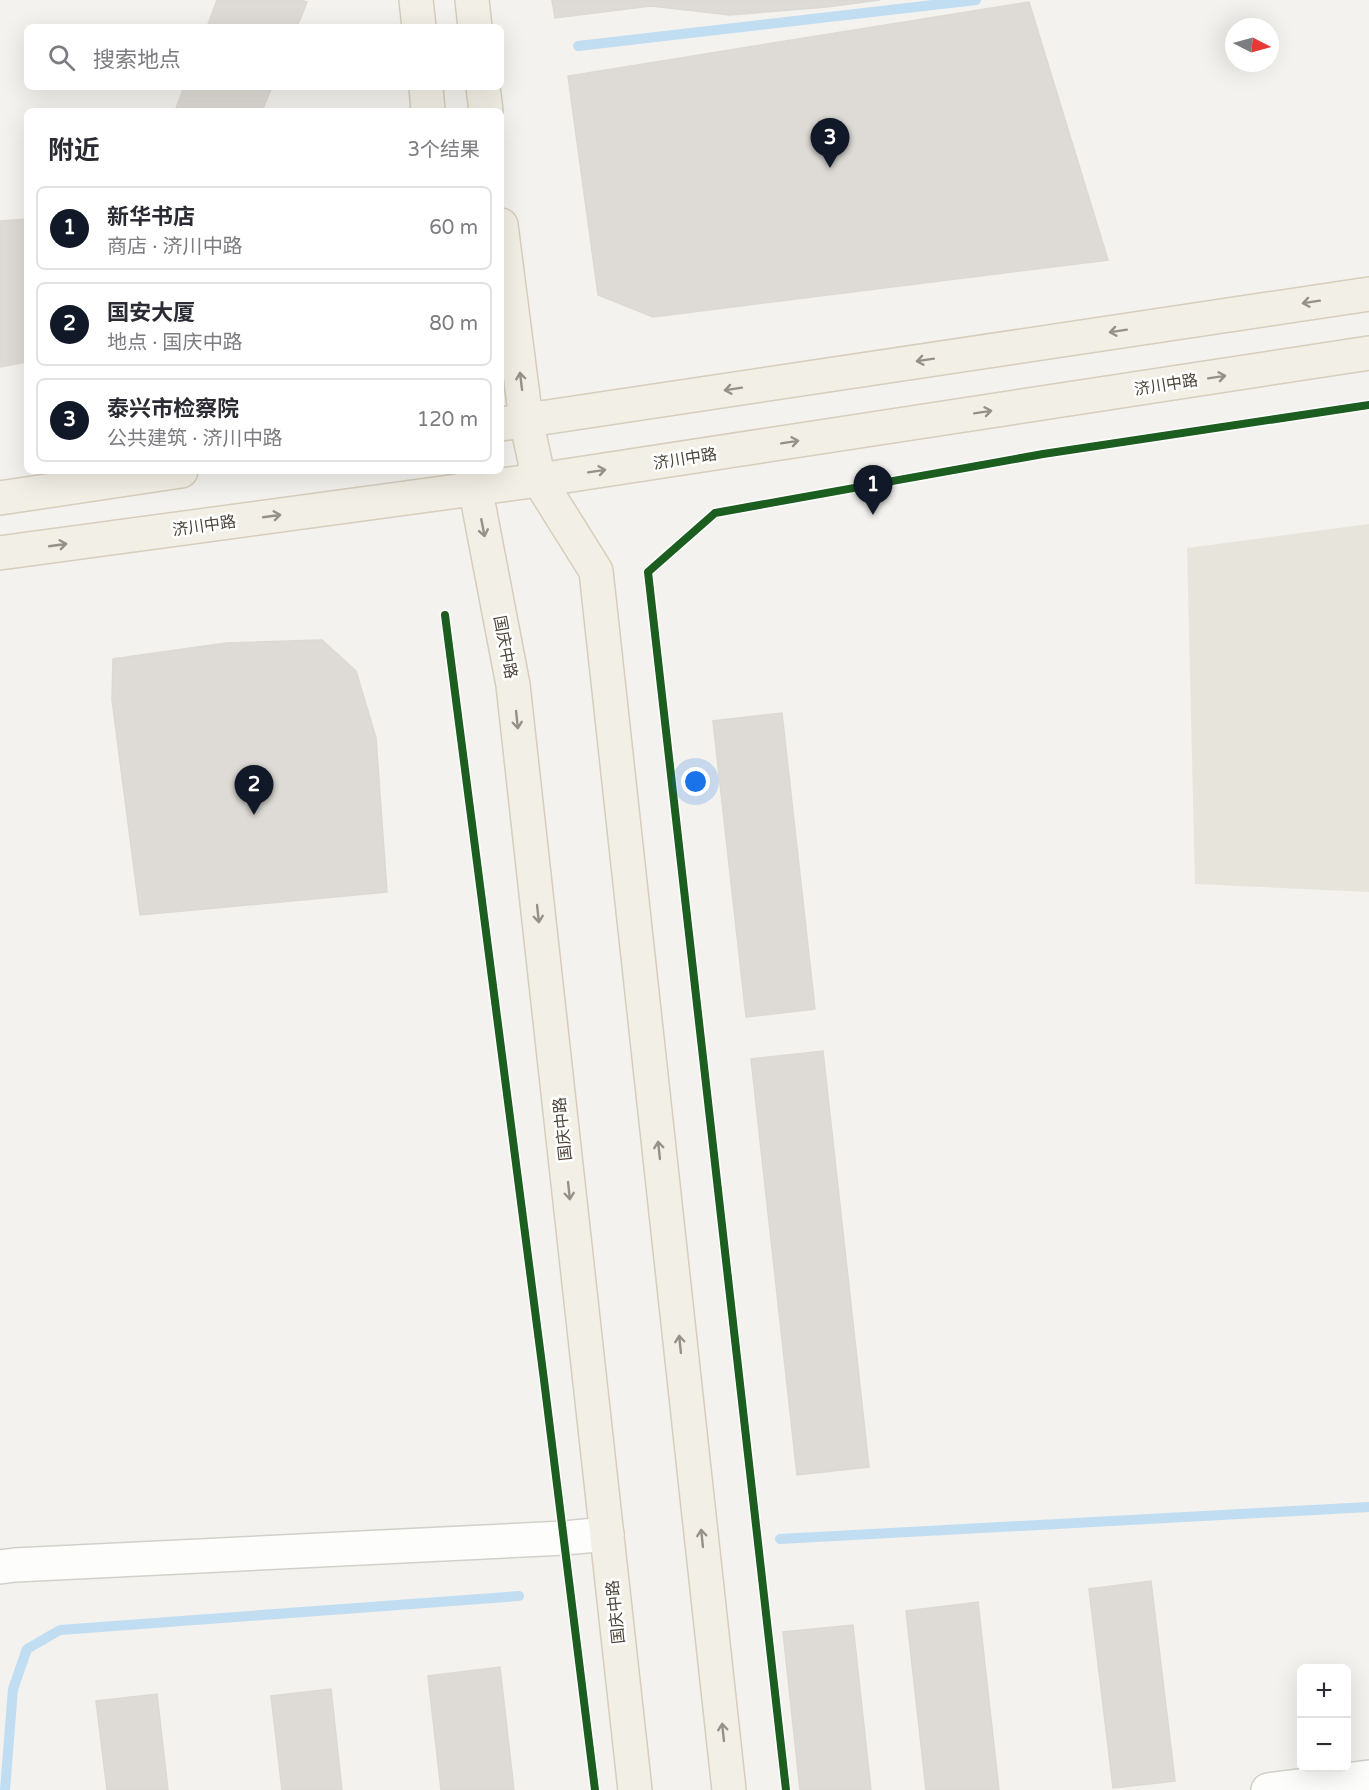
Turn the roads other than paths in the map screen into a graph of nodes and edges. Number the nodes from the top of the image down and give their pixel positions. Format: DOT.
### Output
graph roads {
  1 [pos="416,0"];
  2 [pos="472,0"];
  3 [pos="419,24"];
  4 [pos="475,24"];
  5 [pos="426,90"];
  6 [pos="483,90"];
  7 [pos="428,108"];
  8 [pos="486,108"];
  9 [pos="504,270"];
  10 [pos="1369,294"];
  11 [pos="1369,353"];
  12 [pos="514,422"];
  13 [pos="161,474"];
  14 [pos="473,480"];
  15 [pos="539,480"];
  16 [pos="0,498"];
  17 [pos="0,553"];
  18 [pos="607,1534"];
  19 [pos="0,1567"];
  20 [pos="1369,1777"];
  21 [pos="635,1790"];
  22 [pos="729,1790"];
  23 [pos="1268,1790"];
  1 -- 3 [label="main road"];
  2 -- 4 [label="main road"];
  5 -- 7 [label="main road"];
  6 -- 8 [label="main road"];
  12 -- 9 [label="main road, one-way"];
  10 -- 12 [label="main road, one-way"];
  15 -- 11 [label="main road, 济川中路, one-way"];
  12 -- 15 [label="main road"];
  13 -- 16 [label="main road"];
  14 -- 15 [label="main road, 济川中路"];
  17 -- 14 [label="main road, 济川中路, one-way"];
  14 -- 18 [label="main road, 国庆中路, one-way"];
  22 -- 15 [label="main road, one-way"];
  18 -- 19 [label="street"];
  18 -- 21 [label="main road, 国庆中路"];
  20 -- 23 [label="street"];
}
